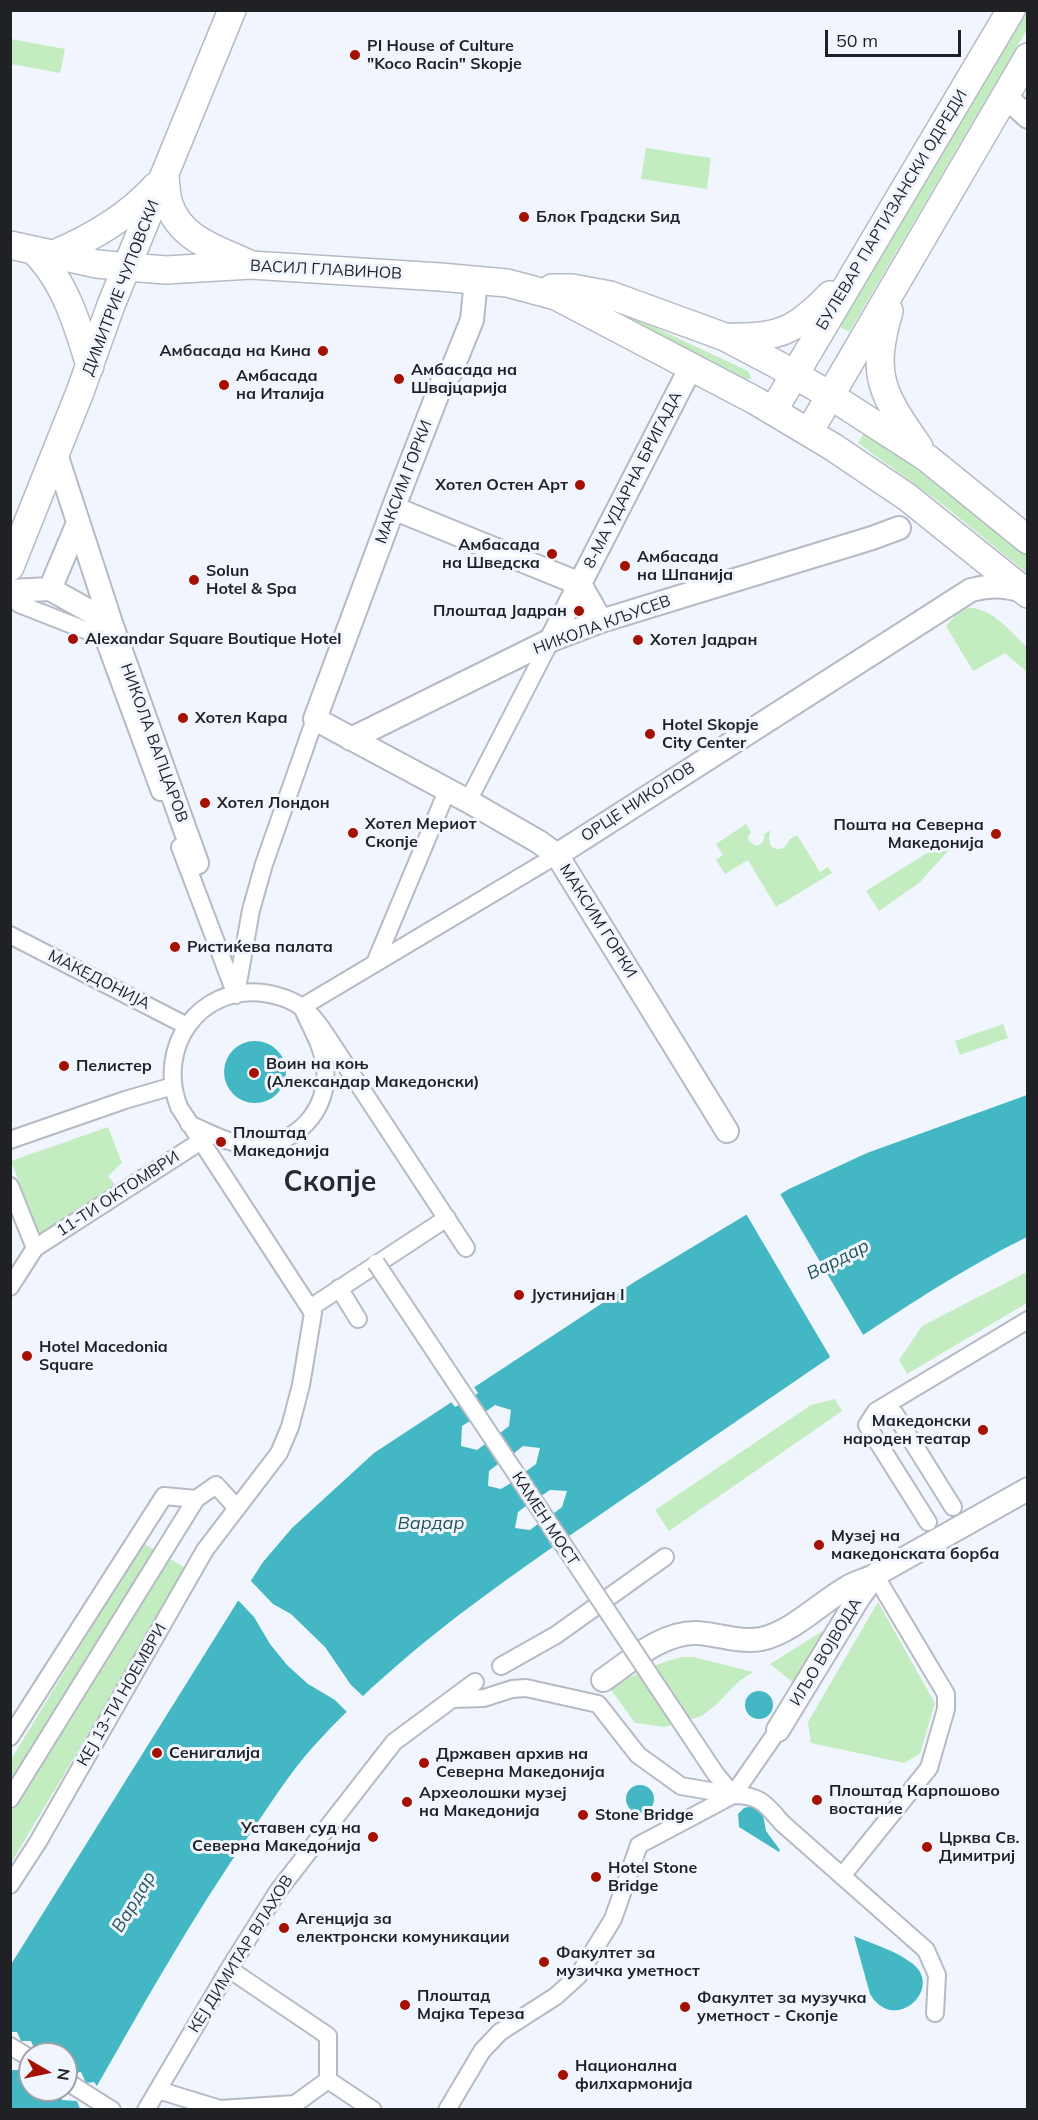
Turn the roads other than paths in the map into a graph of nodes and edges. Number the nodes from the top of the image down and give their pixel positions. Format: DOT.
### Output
graph roads {
  1 [pos="232,10"];
  2 [pos="1011,10"];
  3 [pos="1028,57"];
  4 [pos="1018,108"];
  5 [pos="165,176"];
  6 [pos="32,249"];
  7 [pos="865,255"];
  8 [pos="251,264"];
  9 [pos="128,267"];
  10 [pos="900,274"];
  11 [pos="524,287"];
  12 [pos="475,289"];
  13 [pos="725,337"];
  14 [pos="90,366"];
  15 [pos="691,368"];
  16 [pos="795,375"];
  17 [pos="831,396"];
  18 [pos="773,411"];
  19 [pos="809,432"];
  20 [pos="56,454"];
  21 [pos="927,458"];
  22 [pos="398,510"];
  23 [pos="78,523"];
  24 [pos="899,528"];
  25 [pos="1028,540"];
  26 [pos="962,542"];
  27 [pos="10,567"];
  28 [pos="580,584"];
  29 [pos="50,589"];
  30 [pos="971,590"];
  31 [pos="1026,593"];
  32 [pos="15,597"];
  33 [pos="601,621"];
  34 [pos="111,623"];
  35 [pos="551,640"];
  36 [pos="315,719"];
  37 [pos="351,739"];
  38 [pos="447,791"];
  39 [pos="468,801"];
  40 [pos="556,855"];
  41 [pos="197,863"];
  42 [pos="10,935"];
  43 [pos="375,963"];
  44 [pos="236,995"];
  45 [pos="302,1007"];
  46 [pos="187,1026"];
  47 [pos="173,1086"];
  48 [pos="189,1124"];
  49 [pos="727,1131"];
  50 [pos="10,1140"];
  51 [pos="201,1141"];
  52 [pos="10,1186"];
  53 [pos="447,1218"];
  54 [pos="35,1248"];
  55 [pos="466,1248"];
  56 [pos="376,1263"];
  57 [pos="10,1287"];
  58 [pos="339,1288"];
  59 [pos="310,1308"];
  60 [pos="358,1319"];
  61 [pos="1028,1320"];
  62 [pos="876,1412"];
  63 [pos="1028,1489"];
  64 [pos="196,1499"];
  65 [pos="236,1507"];
  66 [pos="953,1507"];
  67 [pos="928,1522"];
  68 [pos="665,1557"];
  69 [pos="875,1575"];
  70 [pos="501,1666"];
  71 [pos="603,1680"];
  72 [pos="476,1682"];
  73 [pos="453,1699"];
  74 [pos="778,1731"];
  75 [pos="10,1737"];
  76 [pos="733,1795"];
  77 [pos="10,1799"];
  78 [pos="842,1876"];
  79 [pos="10,1885"];
  80 [pos="229,1968"];
  81 [pos="935,2013"];
  82 [pos="328,2080"];
  83 [pos="78,2088"];
  84 [pos="158,2090"];
  85 [pos="112,2109"];
  86 [pos="146,2109"];
  87 [pos="373,2109"];
  88 [pos="447,2109"];
  1 -- 5 [label="street, ДИМИТРИЕ ЧУПОВСКИ"];
  2 -- 7 [label="street, БУЛЕВАР ПАРТИЗАНСКИ ОДРЕДИ"];
  3 -- 4 [label="street"];
  4 -- 10 [label="street"];
  5 -- 6 [label="street"];
  5 -- 8 [label="street"];
  5 -- 9 [label="street, ДИМИТРИЕ ЧУПОВСКИ"];
  6 -- 9 [label="street, ВАСИЛ ГЛАВИНОВ"];
  6 -- 14 [label="street"];
  7 -- 13 [label="street"];
  7 -- 16 [label="street, БУЛЕВАР ПАРТИЗАНСКИ ОДРЕДИ"];
  8 -- 9 [label="street, ВАСИЛ ГЛАВИНОВ"];
  8 -- 12 [label="street, ВАСИЛ ГЛАВИНОВ"];
  9 -- 14 [label="street, ДИМИТРИЕ ЧУПОВСКИ"];
  10 -- 17 [label="street"];
  10 -- 21 [label="street"];
  11 -- 12 [label="street, ВАСИЛ ГЛАВИНОВ"];
  11 -- 13 [label="street, ВАСИЛ ГЛАВИНОВ"];
  11 -- 15 [label="street, ВАСИЛ ГЛАВИНОВ"];
  12 -- 22 [label="street, МАКСИМ ГОРКИ"];
  13 -- 16 [label="street, ВАСИЛ ГЛАВИНОВ"];
  14 -- 20 [label="street, ДИМИТРИЕ ЧУПОВСКИ"];
  15 -- 18 [label="street, ВАСИЛ ГЛАВИНОВ"];
  15 -- 28 [label="street, 8-МА УДАРНА БРИГАДА"];
  16 -- 17 [label="street, ВАСИЛ ГЛАВИНОВ"];
  16 -- 18 [label="street, БУЛЕВАР ПАРТИЗАНСКИ ОДРЕДИ"];
  17 -- 19 [label="street"];
  17 -- 21 [label="street, ВАСИЛ ГЛАВИНОВ"];
  18 -- 19 [label="street, ВАСИЛ ГЛАВИНОВ"];
  19 -- 26 [label="street, ВАСИЛ ГЛАВИНОВ"];
  20 -- 23 [label="street, НИКОЛА ВАПЦАРОВ"];
  20 -- 27 [label="street, ДИМИТРИЕ ЧУПОВСКИ"];
  21 -- 25 [label="street"];
  22 -- 28 [label="street, 8-МА УДАРНА БРИГАДА"];
  22 -- 36 [label="street, МАКСИМ ГОРКИ"];
  23 -- 29 [label="street"];
  23 -- 34 [label="street, НИКОЛА ВАПЦАРОВ"];
  24 -- 33 [label="street, НИКОЛА КЉУСЕВ"];
  26 -- 30 [label="street"];
  26 -- 31 [label="street, ВАСИЛ ГЛАВИНОВ"];
  28 -- 33 [label="street"];
  28 -- 35 [label="street"];
  29 -- 32 [label="street"];
  29 -- 34 [label="street"];
  30 -- 31 [label="street, ОРЦЕ НИКОЛОВ"];
  30 -- 40 [label="street, ОРЦЕ НИКОЛОВ"];
  32 -- 44 [label="street"];
  33 -- 35 [label="street, НИКОЛА КЉУСЕВ"];
  34 -- 41 [label="street, НИКОЛА ВАПЦАРОВ"];
  35 -- 37 [label="street, НИКОЛА КЉУСЕВ"];
  35 -- 39 [label="street"];
  36 -- 37 [label="street, МАКСИМ ГОРКИ"];
  36 -- 44 [label="street, МАКСИМ ГОРКИ"];
  37 -- 38 [label="street, МАКСИМ ГОРКИ"];
  38 -- 39 [label="street, МАКСИМ ГОРКИ"];
  38 -- 43 [label="street"];
  39 -- 40 [label="street, МАКСИМ ГОРКИ"];
  40 -- 43 [label="street, ОРЦЕ НИКОЛОВ"];
  40 -- 49 [label="street, МАКСИМ ГОРКИ"];
  42 -- 46 [label="street, МАКЕДОНИЈА"];
  43 -- 45 [label="street, ОРЦЕ НИКОЛОВ"];
  44 -- 45 [label="street"];
  44 -- 46 [label="street"];
  45 -- 48 [label="street"];
  45 -- 53 [label="street"];
  46 -- 47 [label="street"];
  47 -- 48 [label="street"];
  47 -- 50 [label="street"];
  48 -- 51 [label="street"];
  51 -- 54 [label="street, 11-ТИ ОКТОМВРИ"];
  51 -- 59 [label="street"];
  52 -- 54 [label="street"];
  53 -- 55 [label="street"];
  53 -- 56 [label="street"];
  54 -- 57 [label="street, 11-ТИ ОКТОМВРИ"];
  56 -- 58 [label="street"];
  56 -- 76 [label="street, КАМЕН МОСТ, bridge"];
  58 -- 59 [label="street"];
  58 -- 60 [label="street"];
  59 -- 65 [label="street, КЕЈ 13-ТИ НОЕМВРИ"];
  61 -- 62 [label="street"];
  62 -- 66 [label="street"];
  62 -- 67 [label="street"];
  63 -- 69 [label="street, ИЉО ВОЈВОДА"];
  64 -- 65 [label="street"];
  64 -- 75 [label="street"];
  64 -- 77 [label="street"];
  65 -- 79 [label="street, КЕЈ 13-ТИ НОЕМВРИ"];
  68 -- 70 [label="street"];
  69 -- 71 [label="street, ИЉО ВОЈВОДА"];
  69 -- 74 [label="street, ИЉО ВОЈВОДА"];
  69 -- 78 [label="street"];
  72 -- 73 [label="street, КЕЈ ДИМИТАР ВЛАХОВ"];
  73 -- 76 [label="street"];
  73 -- 80 [label="street, КЕЈ ДИМИТАР ВЛАХОВ"];
  74 -- 76 [label="street"];
  76 -- 78 [label="street"];
  76 -- 88 [label="street"];
  78 -- 81 [label="street"];
  80 -- 82 [label="street"];
  80 -- 84 [label="street, КЕЈ ДИМИТАР ВЛАХОВ"];
  82 -- 84 [label="street"];
  82 -- 87 [label="street"];
  83 -- 85 [label="street"];
  84 -- 86 [label="street, КЕЈ ДИМИТАР ВЛАХОВ"];
}
